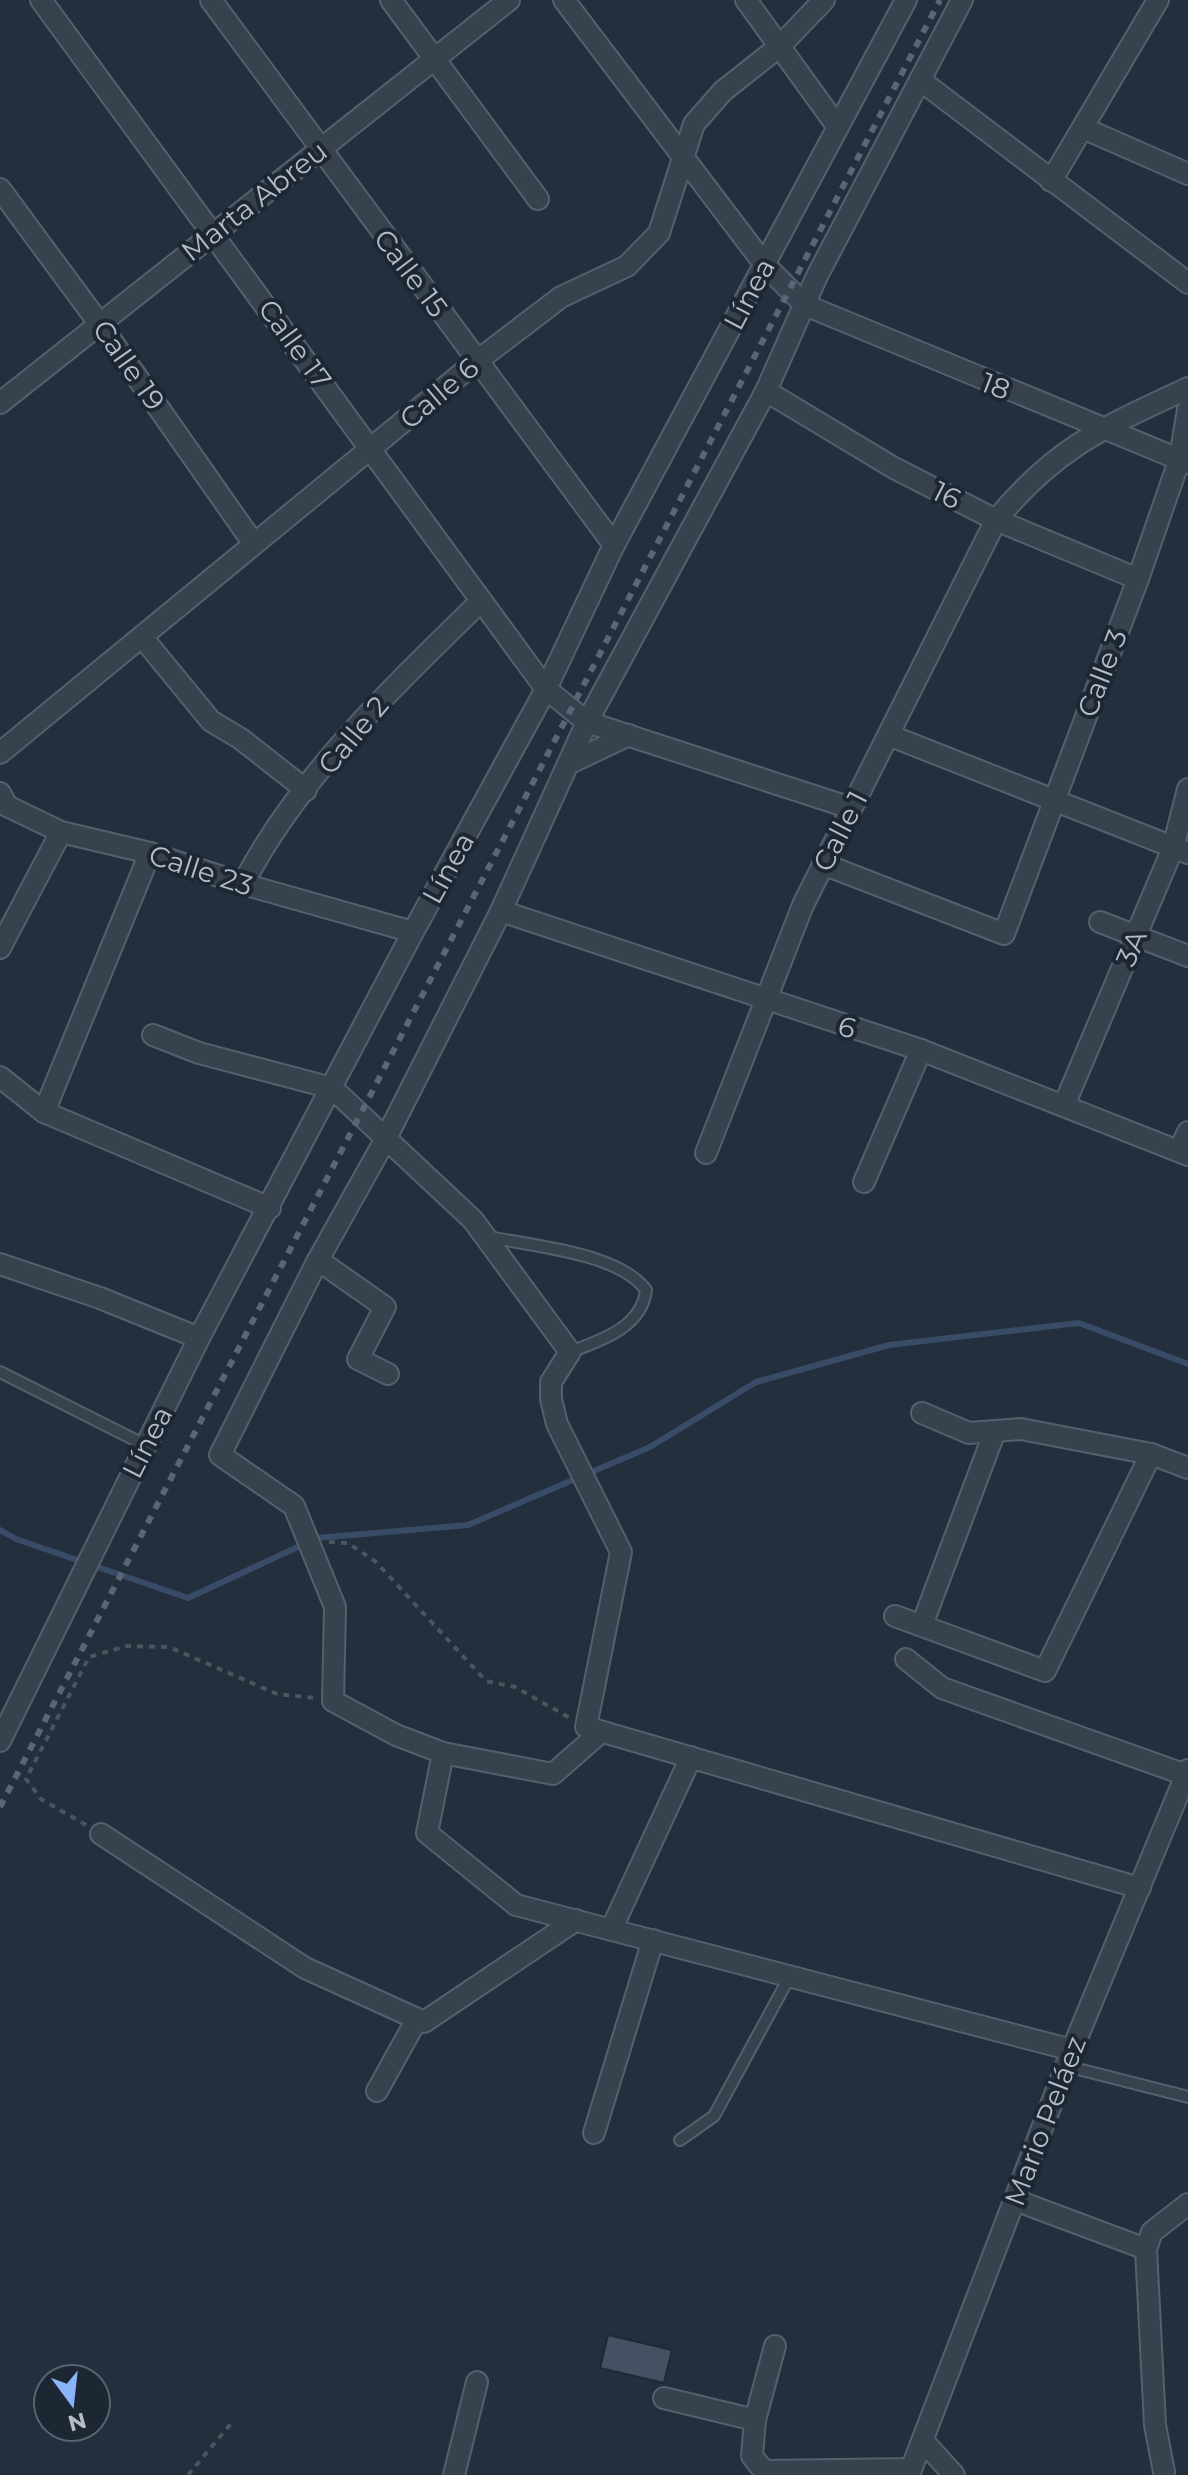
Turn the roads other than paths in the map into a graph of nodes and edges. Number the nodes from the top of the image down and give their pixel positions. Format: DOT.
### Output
graph roads {
  1 [pos="41,0"];
  2 [pos="211,0"];
  3 [pos="391,0"];
  4 [pos="509,0"];
  5 [pos="564,0"];
  6 [pos="746,0"];
  7 [pos="824,0"];
  8 [pos="906,0"];
  9 [pos="962,0"];
  10 [pos="1158,0"];
  11 [pos="780,46"];
  12 [pos="433,60"];
  13 [pos="920,80"];
  14 [pos="837,126"];
  15 [pos="1083,128"];
  16 [pos="319,150"];
  17 [pos="685,163"];
  18 [pos="1188,174"];
  19 [pos="1051,181"];
  20 [pos="0,189"];
  21 [pos="538,199"];
  22 [pos="214,232"];
  23 [pos="765,265"];
  24 [pos="1188,283"];
  25 [pos="805,305"];
  26 [pos="99,323"];
  27 [pos="477,361"];
  28 [pos="1188,388"];
  29 [pos="766,391"];
  30 [pos="0,403"];
  31 [pos="1188,409"];
  32 [pos="1102,428"];
  33 [pos="371,450"];
  34 [pos="1184,460"];
  35 [pos="996,520"];
  36 [pos="254,544"];
  37 [pos="614,545"];
  38 [pos="1138,579"];
  39 [pos="481,601"];
  40 [pos="142,637"];
  41 [pos="546,689"];
  42 [pos="587,722"];
  43 [pos="629,735"];
  44 [pos="891,736"];
  45 [pos="0,753"];
  46 [pos="570,763"];
  47 [pos="1188,789"];
  48 [pos="306,790"];
  49 [pos="0,793"];
  50 [pos="1054,799"];
  51 [pos="851,808"];
  52 [pos="61,832"];
  53 [pos="1180,851"];
  54 [pos="150,853"];
  55 [pos="823,864"];
  56 [pos="243,884"];
  57 [pos="501,911"];
  58 [pos="1100,922"];
  59 [pos="413,932"];
  60 [pos="1137,935"];
  61 [pos="0,948"];
  62 [pos="1188,956"];
  63 [pos="765,1001"];
  64 [pos="153,1035"];
  65 [pos="921,1050"];
  66 [pos="0,1077"];
  67 [pos="332,1088"];
  68 [pos="1065,1103"];
  69 [pos="44,1112"];
  70 [pos="385,1140"];
  71 [pos="1185,1146"];
  72 [pos="706,1153"];
  73 [pos="864,1182"];
  74 [pos="270,1208"];
  75 [pos="484,1236"];
  76 [pos="318,1260"];
  77 [pos="0,1264"];
  78 [pos="199,1338"];
  79 [pos="570,1352"];
  80 [pos="0,1372"];
  81 [pos="388,1374"];
  82 [pos="922,1413"];
  83 [pos="995,1431"];
  84 [pos="145,1445"];
  85 [pos="1151,1454"];
  86 [pos="1188,1468"];
  87 [pos="895,1616"];
  88 [pos="922,1625"];
  89 [pos="906,1659"];
  90 [pos="2,1729"];
  91 [pos="593,1730"];
  92 [pos="443,1753"];
  93 [pos="691,1757"];
  94 [pos="1187,1772"];
  95 [pos="101,1834"];
  96 [pos="1140,1888"];
  97 [pos="576,1920"];
  98 [pos="611,1930"];
  99 [pos="653,1940"];
  100 [pos="790,1976"];
  101 [pos="417,2019"];
  102 [pos="1069,2058"];
  103 [pos="377,2091"];
  104 [pos="1188,2097"];
  105 [pos="594,2133"];
  106 [pos="680,2140"];
  107 [pos="1015,2200"];
  108 [pos="1188,2204"];
  109 [pos="1146,2249"];
  110 [pos="775,2346"];
  111 [pos="477,2382"];
  112 [pos="664,2398"];
  113 [pos="755,2420"];
  114 [pos="923,2441"];
  115 [pos="910,2472"];
  116 [pos="1164,2472"];
  117 [pos="454,2475"];
  118 [pos="954,2475"];
  1 -- 22 [label="street, Calle 17"];
  2 -- 16 [label="street, Calle 15"];
  3 -- 12 [label="street"];
  4 -- 12 [label="street, Marta Abreu"];
  5 -- 17 [label="street"];
  6 -- 11 [label="street"];
  7 -- 11 [label="street, Calle 6"];
  8 -- 14 [label="street, Línea"];
  9 -- 13 [label="street, Línea"];
  10 -- 15 [label="street"];
  11 -- 14 [label="street"];
  11 -- 17 [label="street, Calle 6"];
  12 -- 16 [label="street, Marta Abreu"];
  12 -- 21 [label="street"];
  13 -- 19 [label="street"];
  13 -- 25 [label="street, Línea"];
  14 -- 23 [label="street, Línea"];
  15 -- 18 [label="street"];
  15 -- 19 [label="street"];
  16 -- 22 [label="street, Marta Abreu"];
  16 -- 27 [label="street, Calle 15"];
  17 -- 23 [label="street"];
  17 -- 27 [label="street, Calle 6"];
  19 -- 24 [label="street"];
  20 -- 26 [label="street, Calle 19"];
  22 -- 26 [label="street, Marta Abreu"];
  22 -- 33 [label="street, Calle 17"];
  23 -- 25 [label="street"];
  23 -- 37 [label="street, Línea"];
  25 -- 29 [label="street, Línea"];
  25 -- 32 [label="street, 18"];
  26 -- 30 [label="street, Marta Abreu"];
  26 -- 36 [label="street, Calle 19"];
  27 -- 33 [label="street, Calle 6"];
  27 -- 37 [label="street, Calle 15"];
  28 -- 32 [label="street, Calle 1"];
  29 -- 35 [label="street, 16"];
  29 -- 42 [label="street, Línea"];
  31 -- 34 [label="street, Calle 3"];
  32 -- 34 [label="street, 18"];
  32 -- 35 [label="street, Calle 1"];
  33 -- 36 [label="street, Calle 6"];
  33 -- 39 [label="street, Calle 17"];
  34 -- 38 [label="street, Calle 3"];
  35 -- 38 [label="street, 16"];
  35 -- 44 [label="street, Calle 1"];
  36 -- 40 [label="street, Calle 6"];
  37 -- 41 [label="street, Línea"];
  38 -- 50 [label="street, Calle 3"];
  39 -- 41 [label="street, Calle 17"];
  39 -- 48 [label="street, Calle 2"];
  40 -- 45 [label="street, Calle 6"];
  40 -- 48 [label="street"];
  41 -- 42 [label="street, Calle 17"];
  41 -- 59 [label="street, Línea"];
  42 -- 43 [label="street"];
  42 -- 46 [label="street, Línea"];
  43 -- 46 [label="street"];
  43 -- 51 [label="street"];
  44 -- 50 [label="street"];
  44 -- 51 [label="street, Calle 1"];
  46 -- 57 [label="street, Línea"];
  47 -- 53 [label="street, 3A"];
  48 -- 56 [label="street, Calle 2"];
  49 -- 52 [label="street, Calle 23"];
  50 -- 53 [label="street"];
  50 -- 55 [label="street, Calle 3"];
  51 -- 55 [label="street, Calle 1"];
  52 -- 54 [label="street, Calle 23"];
  52 -- 61 [label="street"];
  53 -- 60 [label="street, 3A"];
  54 -- 56 [label="street, Calle 23"];
  54 -- 69 [label="street"];
  55 -- 63 [label="street, Calle 1"];
  56 -- 59 [label="street, Calle 23"];
  57 -- 63 [label="street, 6"];
  57 -- 70 [label="street, Línea"];
  58 -- 60 [label="street"];
  59 -- 67 [label="street, Línea"];
  60 -- 62 [label="street"];
  60 -- 68 [label="street, 3A"];
  63 -- 65 [label="street, 6"];
  63 -- 72 [label="street, Calle 1"];
  64 -- 67 [label="street"];
  65 -- 68 [label="street, 6"];
  65 -- 73 [label="street"];
  66 -- 69 [label="street"];
  67 -- 70 [label="street"];
  67 -- 74 [label="street, Línea"];
  68 -- 71 [label="street, 6"];
  69 -- 74 [label="street"];
  70 -- 75 [label="street"];
  70 -- 76 [label="street, Línea"];
  74 -- 78 [label="street, Línea"];
  75 -- 79 [label="street"];
  75 -- 79 [label="lane"];
  76 -- 81 [label="street"];
  76 -- 92 [label="street, Línea"];
  77 -- 78 [label="street"];
  78 -- 84 [label="street, Línea"];
  79 -- 91 [label="street"];
  80 -- 84 [label="lane"];
  82 -- 83 [label="street"];
  83 -- 85 [label="street"];
  83 -- 88 [label="street"];
  84 -- 90 [label="street, Línea"];
  85 -- 86 [label="street"];
  85 -- 88 [label="street"];
  87 -- 88 [label="street"];
  89 -- 94 [label="street"];
  91 -- 92 [label="street"];
  91 -- 93 [label="street"];
  92 -- 97 [label="street"];
  93 -- 96 [label="street"];
  93 -- 98 [label="street"];
  94 -- 96 [label="street, Mario Peláez"];
  95 -- 101 [label="street"];
  96 -- 102 [label="street, Mario Peláez"];
  97 -- 98 [label="street"];
  97 -- 101 [label="street"];
  98 -- 99 [label="street"];
  99 -- 100 [label="street"];
  99 -- 105 [label="street"];
  100 -- 102 [label="street"];
  100 -- 106 [label="lane"];
  101 -- 103 [label="street"];
  102 -- 104 [label="lane"];
  102 -- 107 [label="street, Mario Peláez"];
  107 -- 109 [label="street"];
  107 -- 114 [label="street, Mario Peláez"];
  108 -- 109 [label="street"];
  109 -- 116 [label="street"];
  110 -- 113 [label="street"];
  111 -- 117 [label="street"];
  112 -- 113 [label="street"];
  113 -- 115 [label="street"];
  114 -- 115 [label="street, Mario Peláez"];
  114 -- 118 [label="street"];
}
